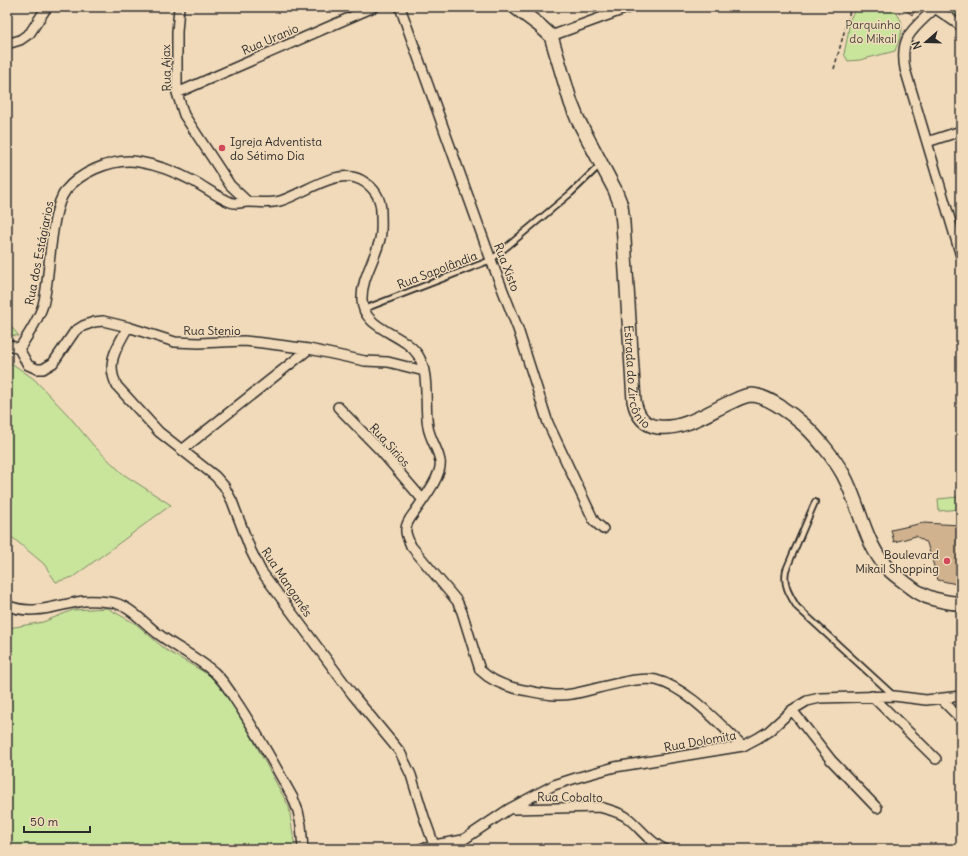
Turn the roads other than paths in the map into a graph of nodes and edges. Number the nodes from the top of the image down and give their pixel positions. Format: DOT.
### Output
graph roads {
  1 [pos="47,7"];
  2 [pos="179,7"];
  3 [pos="374,7"];
  4 [pos="400,7"];
  5 [pos="515,7"];
  6 [pos="630,7"];
  7 [pos="936,8"];
  8 [pos="961,26"];
  9 [pos="551,36"];
  10 [pos="7,44"];
  11 [pos="177,93"];
  12 [pos="961,130"];
  13 [pos="927,142"];
  14 [pos="601,163"];
  15 [pos="248,202"];
  16 [pos="957,232"];
  17 [pos="961,256"];
  18 [pos="492,260"];
  19 [pos="364,309"];
  20 [pos="128,327"];
  21 [pos="7,344"];
  22 [pos="19,349"];
  23 [pos="309,349"];
  24 [pos="424,371"];
  25 [pos="338,407"];
  26 [pos="182,450"];
  27 [pos="423,500"];
  28 [pos="815,502"];
  29 [pos="604,530"];
  30 [pos="961,603"];
  31 [pos="7,605"];
  32 [pos="872,696"];
  33 [pos="894,696"];
  34 [pos="961,696"];
  35 [pos="941,699"];
  36 [pos="792,710"];
  37 [pos="961,719"];
  38 [pos="743,746"];
  39 [pos="936,759"];
  40 [pos="877,808"];
  41 [pos="509,809"];
  42 [pos="434,845"];
  43 [pos="303,849"];
  44 [pos="420,849"];
  45 [pos="664,849"];
  1 -- 10 [label="street"];
  2 -- 11 [label="street, Rua Ajax"];
  3 -- 11 [label="street, Rua Uranio"];
  4 -- 18 [label="street, Rua Xisto"];
  5 -- 9 [label="street"];
  6 -- 9 [label="street"];
  7 -- 8 [label="street"];
  7 -- 13 [label="street"];
  9 -- 14 [label="street, Estrada do Zircônio"];
  11 -- 15 [label="street, Rua Ajax"];
  12 -- 13 [label="street"];
  13 -- 16 [label="street"];
  14 -- 18 [label="lane, Rua Sapolândia"];
  14 -- 30 [label="street, Estrada do Zircônio"];
  15 -- 19 [label="street, Rua dos Estágiarios"];
  15 -- 22 [label="street, Rua dos Estágiarios"];
  16 -- 17 [label="street"];
  18 -- 19 [label="lane, Rua Sapolândia"];
  18 -- 29 [label="street, Rua Xisto"];
  19 -- 24 [label="street"];
  20 -- 22 [label="street, Rua Stenio"];
  20 -- 23 [label="street, Rua Stenio"];
  20 -- 26 [label="street, Rua Manganês"];
  21 -- 22 [label="street"];
  23 -- 24 [label="street, Rua Stenio"];
  23 -- 26 [label="street"];
  24 -- 27 [label="street"];
  25 -- 27 [label="street, Rua Sirios"];
  26 -- 42 [label="street, Rua Manganês"];
  27 -- 38 [label="street"];
  28 -- 33 [label="lane"];
  31 -- 43 [label="street"];
  32 -- 33 [label="street, Rua Dolomita"];
  32 -- 36 [label="street, Rua Dolomita"];
  32 -- 39 [label="street"];
  33 -- 35 [label="street, Rua Dolomita"];
  34 -- 35 [label="street, Rua Dolomita"];
  35 -- 37 [label="street"];
  36 -- 38 [label="street, Rua Dolomita"];
  36 -- 40 [label="street"];
  38 -- 41 [label="street, Rua Dolomita"];
  41 -- 42 [label="street"];
  41 -- 45 [label="street, Rua Cobalto"];
  42 -- 44 [label="street"];
}
